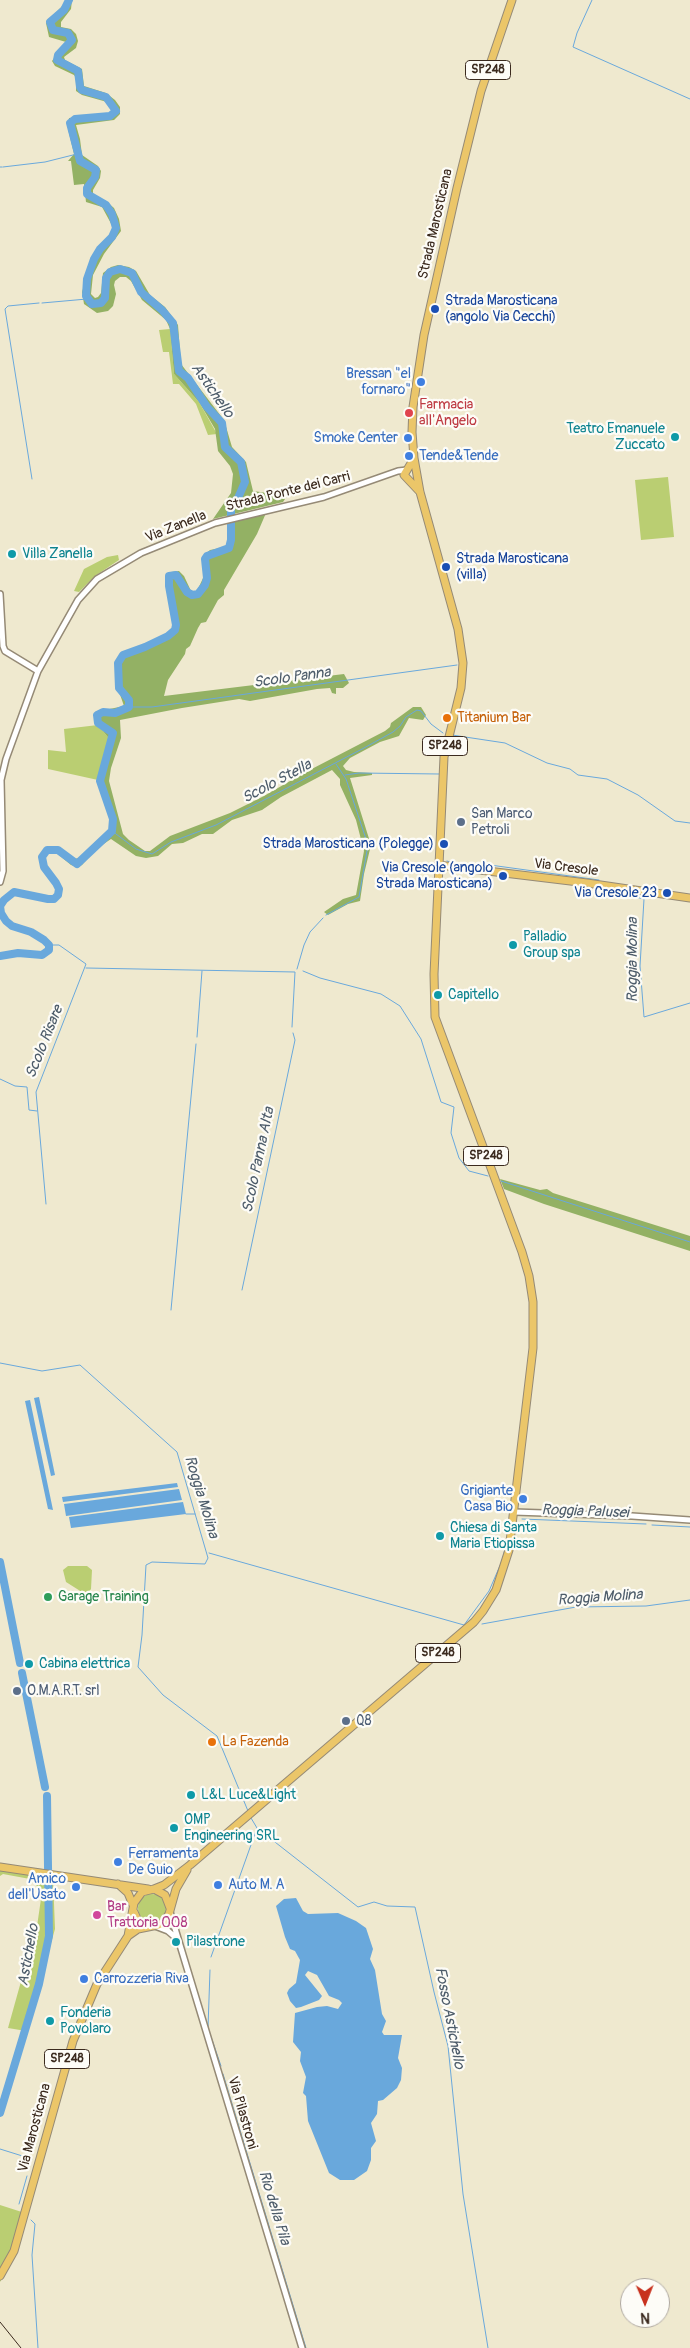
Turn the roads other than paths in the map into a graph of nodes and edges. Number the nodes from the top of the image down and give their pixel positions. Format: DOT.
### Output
graph roads {
  1 [pos="512,0"];
  2 [pos="412,471"];
  3 [pos="390,474"];
  4 [pos="408,480"];
  5 [pos="420,492"];
  6 [pos="219,521"];
  7 [pos="0,594"];
  8 [pos="38,671"];
  9 [pos="438,866"];
  10 [pos="0,882"];
  11 [pos="690,898"];
  12 [pos="514,1512"];
  13 [pos="690,1520"];
  14 [pos="190,1865"];
  15 [pos="0,1867"];
  16 [pos="117,1884"];
  17 [pos="152,1889"];
  18 [pos="133,1908"];
  19 [pos="170,1910"];
  20 [pos="151,1926"];
  21 [pos="128,1936"];
  22 [pos="178,1942"];
  23 [pos="0,2276"];
  24 [pos="302,2348"];
  1 -- 2 [label="main road, Strada Marosticana / SP248"];
  2 -- 3 [label="street, Strada Ponte dei Carri"];
  2 -- 4 [label="main road, Strada Marosticana / SP248"];
  2 -- 4 [label="main road"];
  2 -- 5 [label="main road, Strada Marosticana / SP248"];
  3 -- 4 [label="street"];
  3 -- 6 [label="street, Strada Ponte dei Carri"];
  4 -- 5 [label="main road, Strada Marosticana / SP248"];
  5 -- 9 [label="main road, Strada Marosticana / SP248"];
  6 -- 8 [label="street, Via Zanella"];
  7 -- 8 [label="street"];
  8 -- 10 [label="street, Via Zanella"];
  9 -- 11 [label="main road, Via Cresole"];
  9 -- 12 [label="main road, SP248"];
  12 -- 13 [label="street"];
  12 -- 14 [label="main road, SP248"];
  14 -- 17 [label="main road, SP248"];
  14 -- 19 [label="main road, SP248"];
  15 -- 16 [label="main road"];
  16 -- 17 [label="main road"];
  16 -- 18 [label="main road"];
  17 -- 18 [label="main road, SP248"];
  17 -- 19 [label="main road"];
  18 -- 20 [label="main road"];
  18 -- 21 [label="main road, Via Marosticana / SP248"];
  19 -- 20 [label="main road, SP248"];
  19 -- 22 [label="street, Via Pilastroni"];
  20 -- 21 [label="main road, SP248"];
  20 -- 22 [label="street"];
  21 -- 23 [label="main road, Via Marosticana / SP248"];
  22 -- 24 [label="street, Via Pilastroni"];
}
